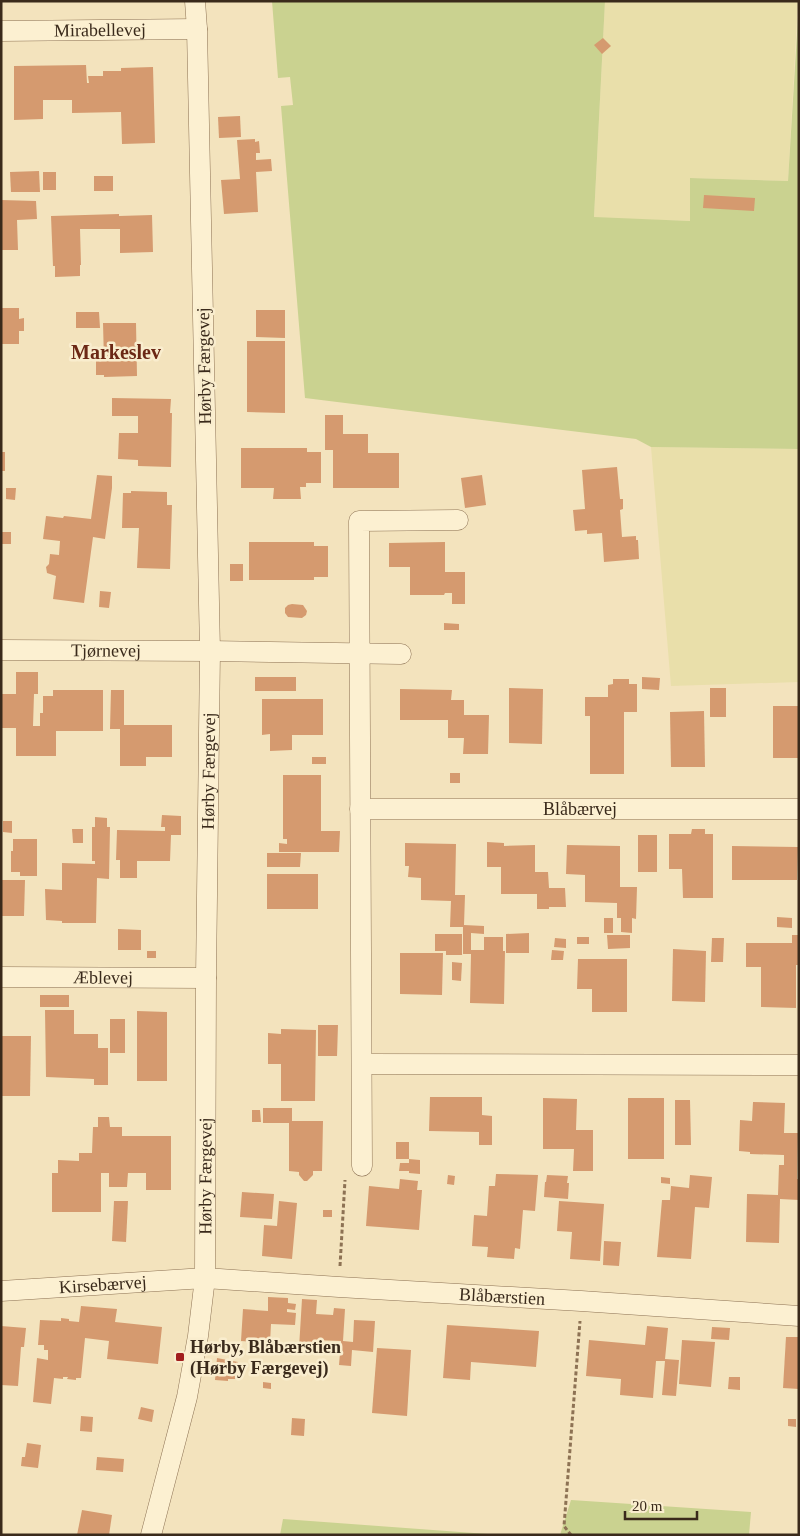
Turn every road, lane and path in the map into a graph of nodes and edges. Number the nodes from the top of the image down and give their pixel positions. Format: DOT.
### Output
graph roads {
  1 [pos="195,1"];
  2 [pos="197,29"];
  3 [pos="1,31"];
  4 [pos="458,520"];
  5 [pos="1,650"];
  6 [pos="210,651"];
  7 [pos="360,653"];
  8 [pos="401,654"];
  9 [pos="360,809"];
  10 [pos="799,809"];
  11 [pos="1,977"];
  12 [pos="206,978"];
  13 [pos="362,1064"];
  14 [pos="799,1065"];
  15 [pos="362,1166"];
  16 [pos="205,1278"];
  17 [pos="339,1287"];
  18 [pos="1,1291"];
  19 [pos="581,1301"];
  20 [pos="799,1316"];
  21 [pos="151,1535"];
  22 [pos="571,1535"];
  1 -- 2 [label="street, Hørby Færgevej"];
  2 -- 3 [label="street, Mirabellevej"];
  2 -- 6 [label="street, Hørby Færgevej"];
  4 -- 7 [label="street"];
  5 -- 6 [label="street, Tjørnevej"];
  6 -- 7 [label="street"];
  6 -- 12 [label="street, Hørby Færgevej"];
  7 -- 8 [label="street"];
  7 -- 9 [label="street"];
  9 -- 10 [label="street, Blåbærvej"];
  9 -- 13 [label="street"];
  11 -- 12 [label="street, Æblevej"];
  12 -- 16 [label="street, Hørby Færgevej"];
  13 -- 14 [label="street"];
  13 -- 15 [label="street"];
  15 -- 17 [label="path"];
  16 -- 17 [label="street, Blåbærstien"];
  16 -- 18 [label="street, Kirsebærvej"];
  16 -- 21 [label="street, Hørby Færgevej"];
  17 -- 19 [label="street, Blåbærstien"];
  19 -- 20 [label="street, Blåbærstien"];
  19 -- 22 [label="path"];
}
